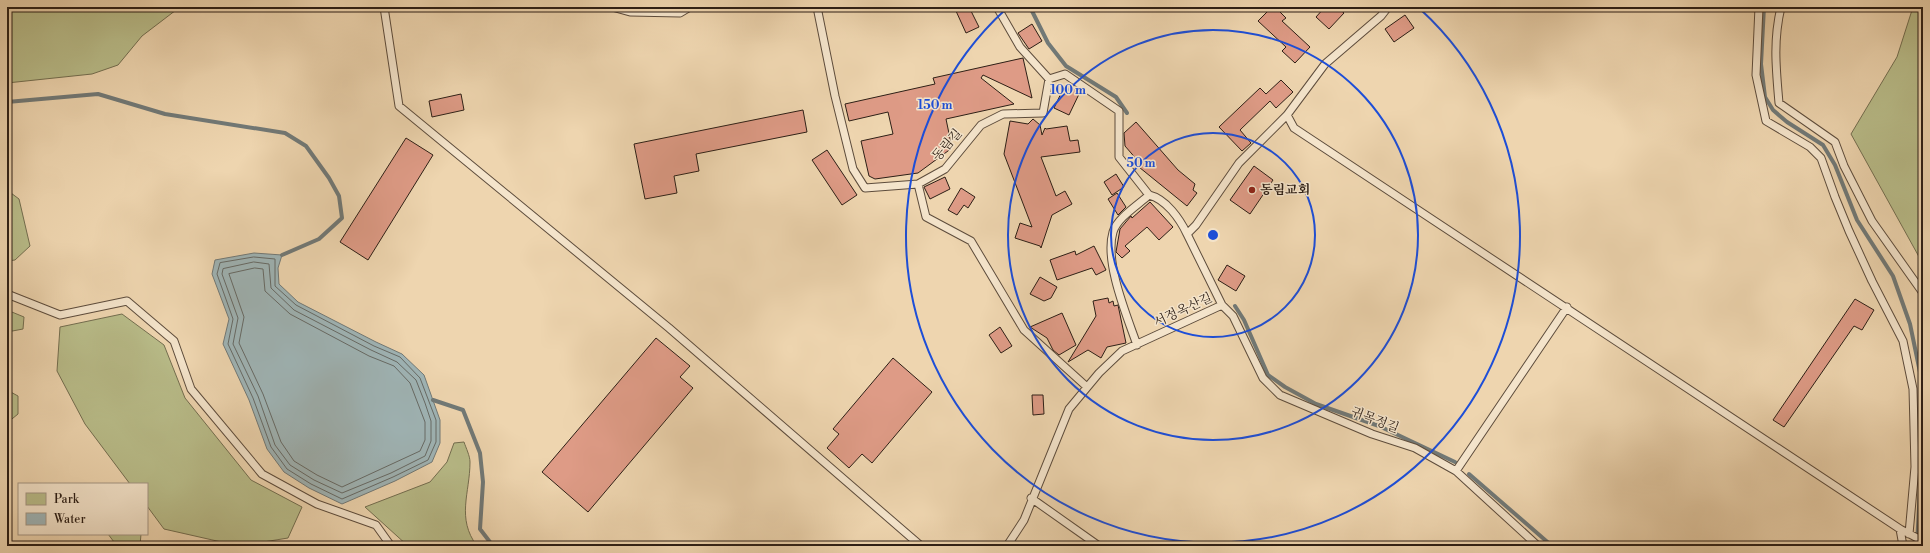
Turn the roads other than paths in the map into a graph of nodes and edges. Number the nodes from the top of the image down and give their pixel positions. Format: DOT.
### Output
graph roads {
  1 [pos="384,7"];
  2 [pos="612,7"];
  3 [pos="690,7"];
  4 [pos="817,7"];
  5 [pos="996,7"];
  6 [pos="1388,7"];
  7 [pos="1759,7"];
  8 [pos="1781,7"];
  9 [pos="1049,79"];
  10 [pos="1287,115"];
  11 [pos="918,184"];
  12 [pos="1149,195"];
  13 [pos="1187,234"];
  14 [pos="1923,293"];
  15 [pos="7,294"];
  16 [pos="1222,305"];
  17 [pos="1567,307"];
  18 [pos="1136,345"];
  19 [pos="1087,387"];
  20 [pos="1456,471"];
  21 [pos="1031,498"];
  22 [pos="1900,529"];
  23 [pos="1909,534"];
  24 [pos="1923,542"];
  25 [pos="391,546"];
  26 [pos="921,546"];
  27 [pos="1007,546"];
  28 [pos="1099,546"];
  29 [pos="1538,546"];
  30 [pos="1903,546"];
  1 -- 26 [label="lane"];
  2 -- 3 [label="lane"];
  4 -- 11 [label="lane"];
  5 -- 9 [label="lane"];
  6 -- 10 [label="lane"];
  7 -- 23 [label="lane"];
  8 -- 14 [label="lane"];
  9 -- 11 [label="lane, 동림길"];
  9 -- 12 [label="lane, 서정옥산길"];
  10 -- 13 [label="lane"];
  10 -- 17 [label="lane"];
  11 -- 19 [label="lane"];
  12 -- 13 [label="lane, 서정옥산길"];
  12 -- 18 [label="lane"];
  13 -- 16 [label="lane, 서정옥산길"];
  15 -- 25 [label="lane"];
  16 -- 18 [label="lane, 서정옥산길"];
  16 -- 20 [label="lane, 귀목정길"];
  17 -- 20 [label="lane"];
  17 -- 22 [label="lane"];
  18 -- 19 [label="lane, 서정옥산길"];
  19 -- 21 [label="lane, 서정옥산길"];
  20 -- 29 [label="lane, 귀목정길"];
  21 -- 27 [label="lane, 서정옥산길"];
  21 -- 28 [label="lane"];
  22 -- 23 [label="lane"];
  22 -- 30 [label="lane"];
  23 -- 24 [label="lane"];
}
